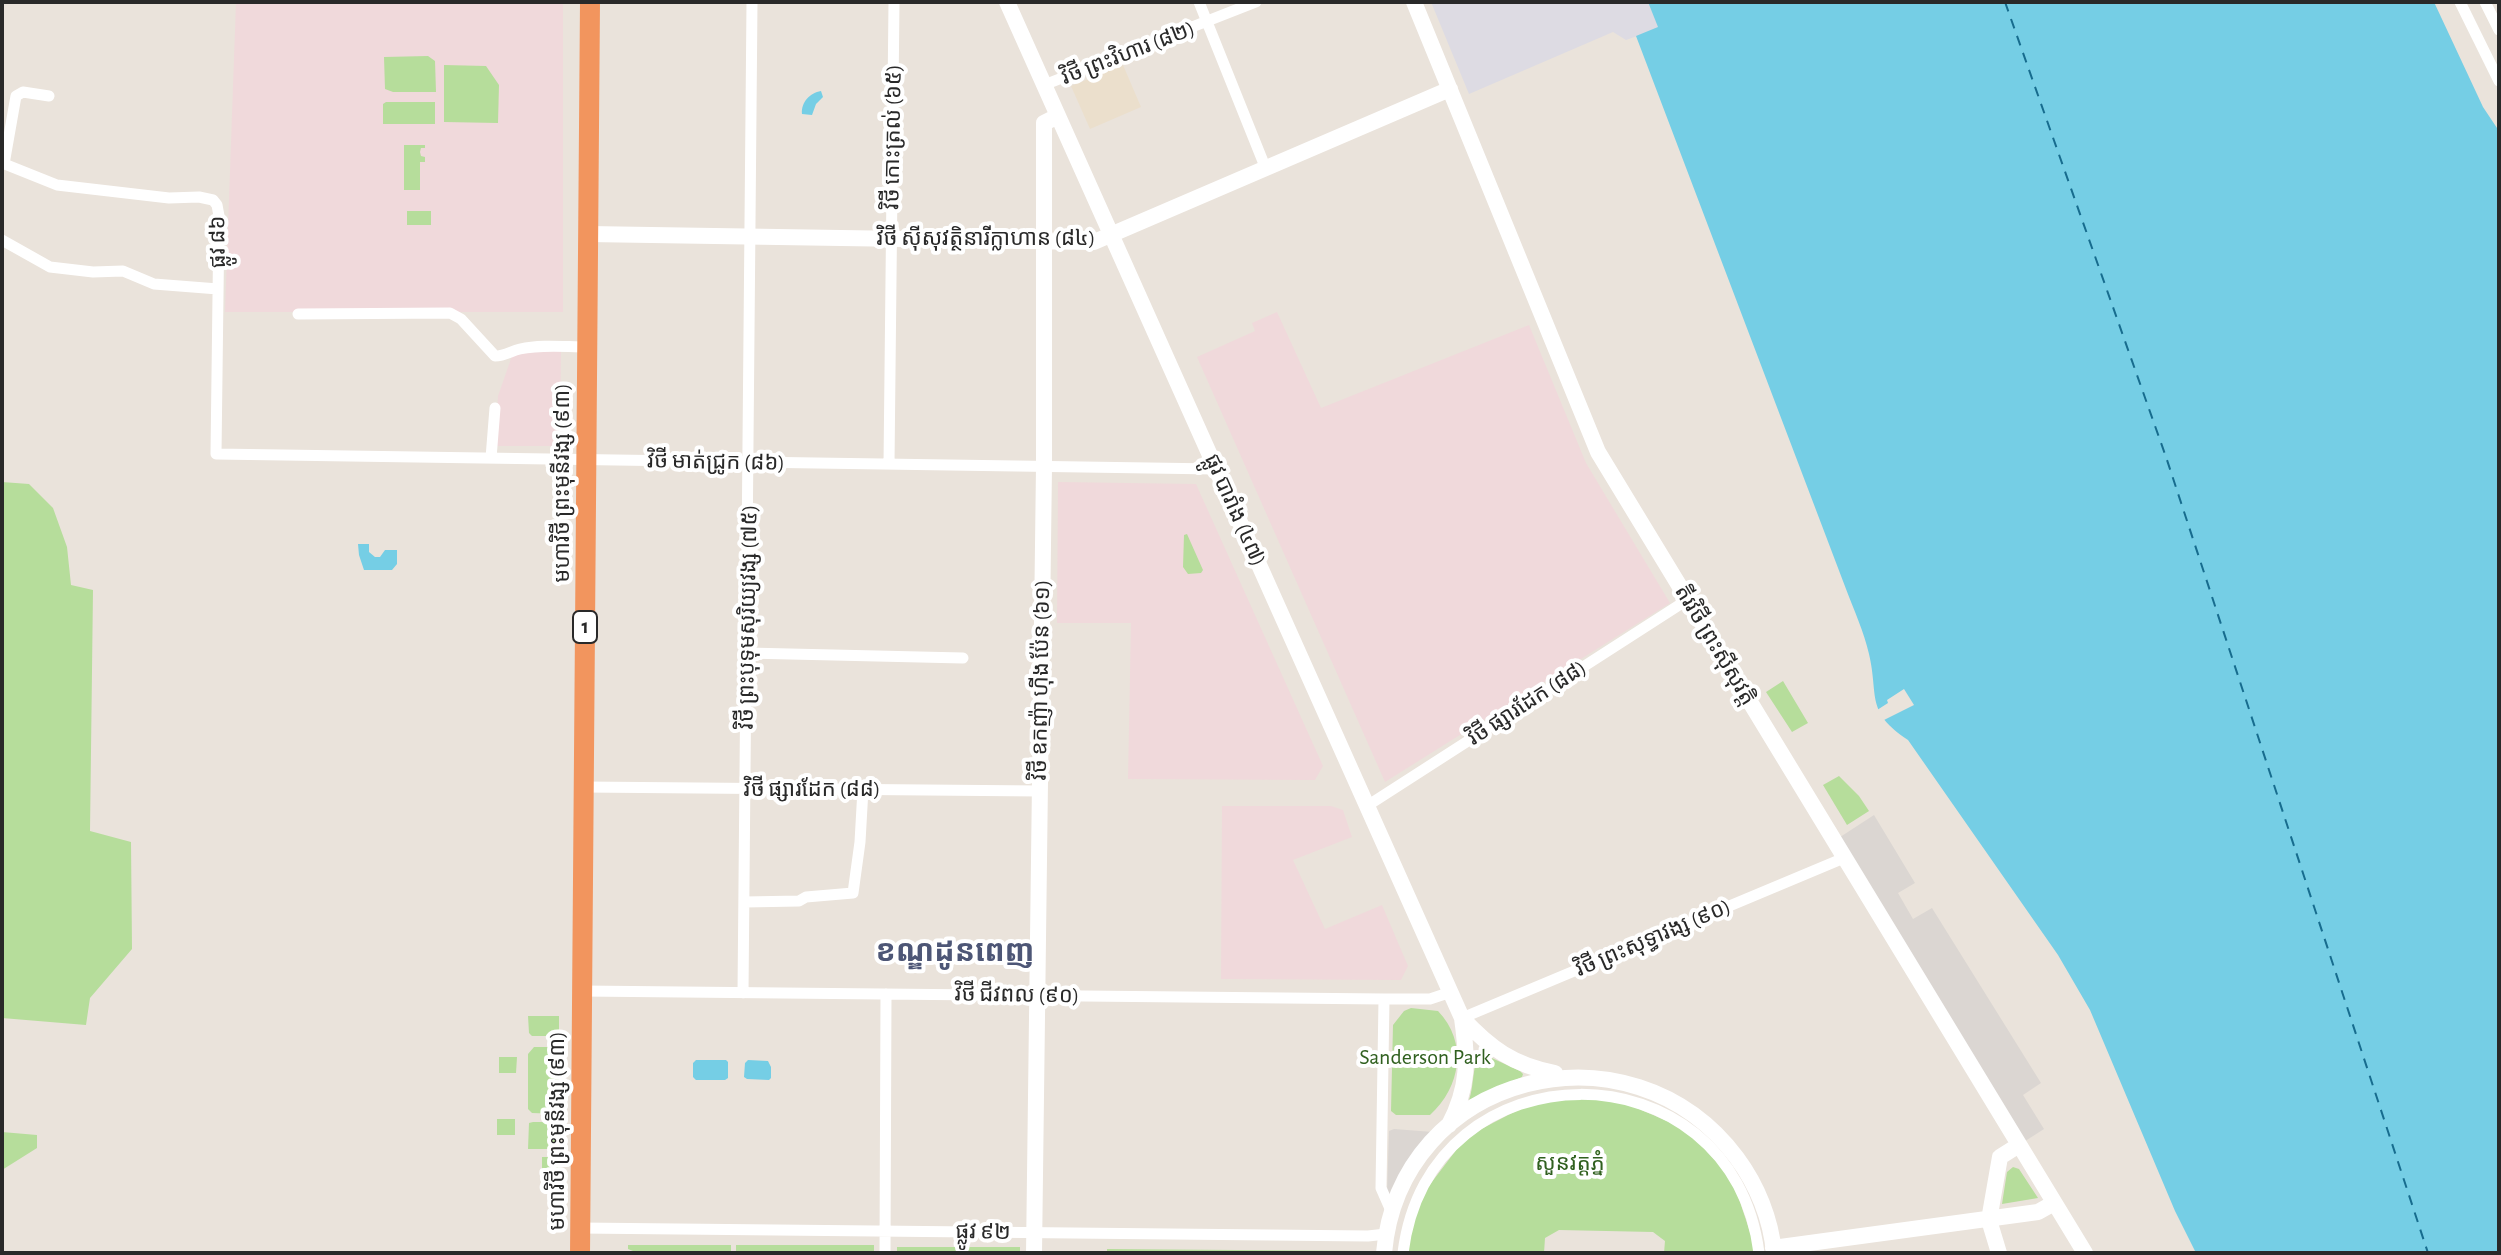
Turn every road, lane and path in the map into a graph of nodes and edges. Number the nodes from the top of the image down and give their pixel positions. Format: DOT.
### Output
graph roads {
  1 [pos="590,2"];
  2 [pos="752,2"];
  3 [pos="894,2"];
  4 [pos="1007,2"];
  5 [pos="1199,2"];
  6 [pos="1256,2"];
  7 [pos="1414,2"];
  8 [pos="2460,2"];
  9 [pos="2485,2"];
  10 [pos="1207,22"];
  11 [pos="2499,30"];
  12 [pos="2499,81"];
  13 [pos="1044,85"];
  14 [pos="1450,89"];
  15 [pos="49,96"];
  16 [pos="1058,116"];
  17 [pos="3,163"];
  18 [pos="1266,169"];
  19 [pos="588,234"];
  20 [pos="1111,235"];
  21 [pos="751,237"];
  22 [pos="891,239"];
  23 [pos="2,240"];
  24 [pos="1044,241"];
  25 [pos="218,289"];
  26 [pos="298,314"];
  27 [pos="587,347"];
  28 [pos="495,408"];
  29 [pos="216,454"];
  30 [pos="491,458"];
  31 [pos="586,460"];
  32 [pos="749,462"];
  33 [pos="889,464"];
  34 [pos="1044,466"];
  35 [pos="1216,469"];
  36 [pos="1687,600"];
  37 [pos="747,653"];
  38 [pos="963,658"];
  39 [pos="584,787"];
  40 [pos="746,789"];
  41 [pos="863,789"];
  42 [pos="1040,791"];
  43 [pos="1367,806"];
  44 [pos="1844,858"];
  45 [pos="745,902"];
  46 [pos="582,991"];
  47 [pos="1451,992"];
  48 [pos="743,993"];
  49 [pos="886,994"];
  50 [pos="1037,995"];
  51 [pos="1384,999"];
  52 [pos="1462,1018"];
  53 [pos="1572,1076"];
  54 [pos="1449,1125"];
  55 [pos="2019,1145"];
  56 [pos="2054,1203"];
  57 [pos="1392,1213"];
  58 [pos="1989,1220"];
  59 [pos="580,1228"];
  60 [pos="885,1231"];
  61 [pos="1034,1233"];
  62 [pos="1386,1234"];
  63 [pos="1769,1251"];
  64 [pos="580,1253"];
  65 [pos="885,1253"];
  66 [pos="1034,1253"];
  67 [pos="1384,1253"];
  68 [pos="1403,1253"];
  69 [pos="1999,1253"];
  70 [pos="2085,1253"];
  1 -- 19 [label="highway, មហាវិថី ព្រះមុនីវង្ស (៩៣) / 1"];
  2 -- 21 [label="street, វិថី ព្រះបុទុមសុរិយ្យវង្ស (៧៥)"];
  3 -- 22 [label="street, វិថី កោះត្រល់ (៦៥)"];
  4 -- 13 [label="main road, ផ្លូវ បារាំង (៤៧)"];
  5 -- 10 [label="street"];
  6 -- 10 [label="street, វិថី ព្រះវិហារ (៨២)"];
  7 -- 14 [label="main road, តីរវិថី ព្រះស៊ីសុវត្តិ"];
  8 -- 12 [label="street"];
  9 -- 11 [label="street"];
  10 -- 13 [label="street, វិថី ព្រះវិហារ (៨២)"];
  10 -- 18 [label="street"];
  13 -- 16 [label="main road, ផ្លូវ បារាំង (៤៧)"];
  14 -- 18 [label="main road, វិថី ស៊ីសុវត្ថិនារីក្លាហាន (៨៤)"];
  14 -- 36 [label="main road, តីរវិថី ព្រះស៊ីសុវត្តិ"];
  15 -- 17 [label="street"];
  16 -- 20 [label="main road, ផ្លូវ បារាំង (៤៧)"];
  16 -- 24 [label="main road, វិថី ឧកញ៉ា ហ៊ីង ប៉ែន (៦១)"];
  17 -- 25 [label="street, ផ្លូវ ៨៦"];
  18 -- 20 [label="main road, វិថី ស៊ីសុវត្ថិនារីក្លាហាន (៨៤)"];
  19 -- 21 [label="main road, វិថី ស៊ីសុវត្ថិនារីក្លាហាន (៨៤)"];
  19 -- 27 [label="highway, មហាវិថី ព្រះមុនីវង្ស (៩៣) / 1"];
  20 -- 24 [label="main road, វិថី ស៊ីសុវត្ថិនារីក្លាហាន (៨៤)"];
  20 -- 35 [label="main road, ផ្លូវ បារាំង (៤៧)"];
  21 -- 22 [label="main road, វិថី ស៊ីសុវត្ថិនារីក្លាហាន (៨៤)"];
  21 -- 32 [label="street, វិថី ព្រះបុទុមសុរិយ្យវង្ស (៧៥)"];
  22 -- 24 [label="main road, វិថី ស៊ីសុវត្ថិនារីក្លាហាន (៨៤)"];
  22 -- 33 [label="street, វិថី កោះត្រល់ (៦៥)"];
  23 -- 25 [label="street"];
  24 -- 34 [label="main road, វិថី ឧកញ៉ា ហ៊ីង ប៉ែន (៦១)"];
  25 -- 29 [label="street, ផ្លូវ ៨៦"];
  26 -- 27 [label="street"];
  27 -- 31 [label="highway, មហាវិថី ព្រះមុនីវង្ស (៩៣) / 1"];
  28 -- 30 [label="street"];
  29 -- 30 [label="street, វិថី មាត់ជ្រូក (៨៦)"];
  30 -- 31 [label="street, វិថី មាត់ជ្រូក (៨៦)"];
  31 -- 32 [label="street, វិថី មាត់ជ្រូក (៨៦)"];
  31 -- 39 [label="highway, មហាវិថី ព្រះមុនីវង្ស (៩៣) / 1"];
  32 -- 33 [label="street, វិថី មាត់ជ្រូក (៨៦)"];
  32 -- 37 [label="street, វិថី ព្រះបុទុមសុរិយ្យវង្ស (៧៥)"];
  33 -- 34 [label="street, វិថី មាត់ជ្រូក (៨៦)"];
  34 -- 35 [label="street, វិថី មាត់ជ្រូក (៨៦)"];
  34 -- 42 [label="main road, វិថី ឧកញ៉ា ហ៊ីង ប៉ែន (៦១)"];
  35 -- 43 [label="main road, ផ្លូវ បារាំង (៤៧)"];
  36 -- 43 [label="street, វិថី ផ្សារដែក (៨៨)"];
  36 -- 44 [label="main road, តីរវិថី ព្រះស៊ីសុវត្តិ"];
  37 -- 38 [label="street"];
  37 -- 40 [label="street, វិថី ព្រះបុទុមសុរិយ្យវង្ស (៧៥)"];
  39 -- 40 [label="street, វិថី ផ្សារដែក (៨៨)"];
  39 -- 46 [label="highway, មហាវិថី ព្រះមុនីវង្ស (៩៣) / 1"];
  40 -- 41 [label="street, វិថី ផ្សារដែក (៨៨)"];
  40 -- 45 [label="street, វិថី ព្រះបុទុមសុរិយ្យវង្ស (៧៥)"];
  41 -- 42 [label="street, វិថី ផ្សារដែក (៨៨)"];
  41 -- 45 [label="street"];
  42 -- 50 [label="main road, វិថី ឧកញ៉ា ហ៊ីង ប៉ែន (៦១)"];
  43 -- 47 [label="main road, ផ្លូវ បារាំង (៤៧)"];
  44 -- 52 [label="street, វិថី ព្រះសុទ្ធាវង្ស (៩០)"];
  44 -- 55 [label="main road, តីរវិថី ព្រះស៊ីសុវត្តិ"];
  45 -- 48 [label="street, វិថី ព្រះបុទុមសុរិយ្យវង្ស (៧៥)"];
  46 -- 48 [label="street, វិថី ជីវពល (៩០)"];
  46 -- 59 [label="highway, មហាវិថី ព្រះមុនីវង្ស (៩៣) / 1"];
  47 -- 51 [label="street, វិថី ជីវពល (៩០)"];
  47 -- 52 [label="main road, ផ្លូវ បារាំង (៤៧)"];
  48 -- 49 [label="street, វិថី ជីវពល (៩០)"];
  49 -- 50 [label="street, វិថី ជីវពល (៩០)"];
  49 -- 60 [label="street"];
  50 -- 51 [label="street, វិថី ជីវពល (៩០)"];
  50 -- 61 [label="main road, វិថី ឧកញ៉ា ហ៊ីង ប៉ែន (៦១)"];
  51 -- 57 [label="street"];
  52 -- 53 [label="main road, ផ្លូវ បារាំង (៤៧)"];
  52 -- 54 [label="main road, ផ្លូវ បារាំង (៤៧)"];
  53 -- 54 [label="main road"];
  53 -- 63 [label="main road"];
  54 -- 57 [label="main road"];
  55 -- 56 [label="main road, តីរវិថី ព្រះស៊ីសុវត្តិ"];
  55 -- 58 [label="main road"];
  56 -- 58 [label="main road"];
  56 -- 70 [label="main road, តីរវិថី ព្រះស៊ីសុវត្តិ"];
  57 -- 62 [label="main road"];
  58 -- 63 [label="main road"];
  58 -- 69 [label="main road"];
  59 -- 60 [label="street, ផ្លូវ ៩២"];
  59 -- 64 [label="highway, មហាវិថី ព្រះមុនីវង្ស (៩៣) / 1"];
  60 -- 61 [label="street, ផ្លូវ ៩២"];
  60 -- 65 [label="street"];
  61 -- 62 [label="street, ផ្លូវ ៩២"];
  61 -- 66 [label="main road, វិថី ឧកញ៉ា ហ៊ីង ប៉ែន (៦១)"];
  62 -- 67 [label="main road"];
  63 -- 68 [label="street"];
}
